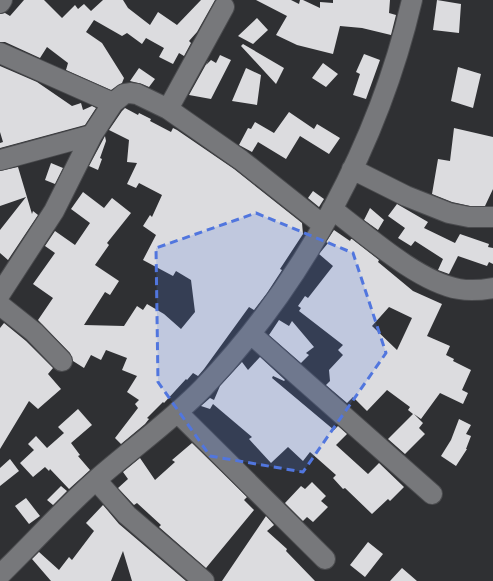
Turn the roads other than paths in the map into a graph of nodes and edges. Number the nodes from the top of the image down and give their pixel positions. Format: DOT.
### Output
graph roads {
  1 [pos="2,0"];
  2 [pos="412,0"];
  3 [pos="0,3"];
  4 [pos="224,7"];
  5 [pos="0,53"];
  6 [pos="113,103"];
  7 [pos="168,109"];
  8 [pos="92,134"];
  9 [pos="0,160"];
  10 [pos="352,169"];
  11 [pos="328,217"];
  12 [pos="493,217"];
  13 [pos="493,288"];
  14 [pos="0,294"];
  15 [pos="0,304"];
  16 [pos="251,334"];
  17 [pos="62,361"];
  18 [pos="178,412"];
  19 [pos="96,480"];
  20 [pos="432,494"];
  21 [pos="325,559"];
  22 [pos="0,574"];
  23 [pos="204,581"];
  1 -- 3 [label="street"];
  2 -- 10 [label="street"];
  4 -- 7 [label="street"];
  5 -- 6 [label="street"];
  6 -- 7 [label="street"];
  6 -- 8 [label="street"];
  7 -- 11 [label="street"];
  8 -- 9 [label="street"];
  8 -- 14 [label="street"];
  10 -- 11 [label="street"];
  10 -- 12 [label="street"];
  11 -- 13 [label="street"];
  11 -- 16 [label="street"];
  15 -- 17 [label="street"];
  16 -- 18 [label="street"];
  16 -- 20 [label="street"];
  18 -- 19 [label="street"];
  18 -- 21 [label="street"];
  19 -- 22 [label="street"];
  19 -- 23 [label="street"];
}
